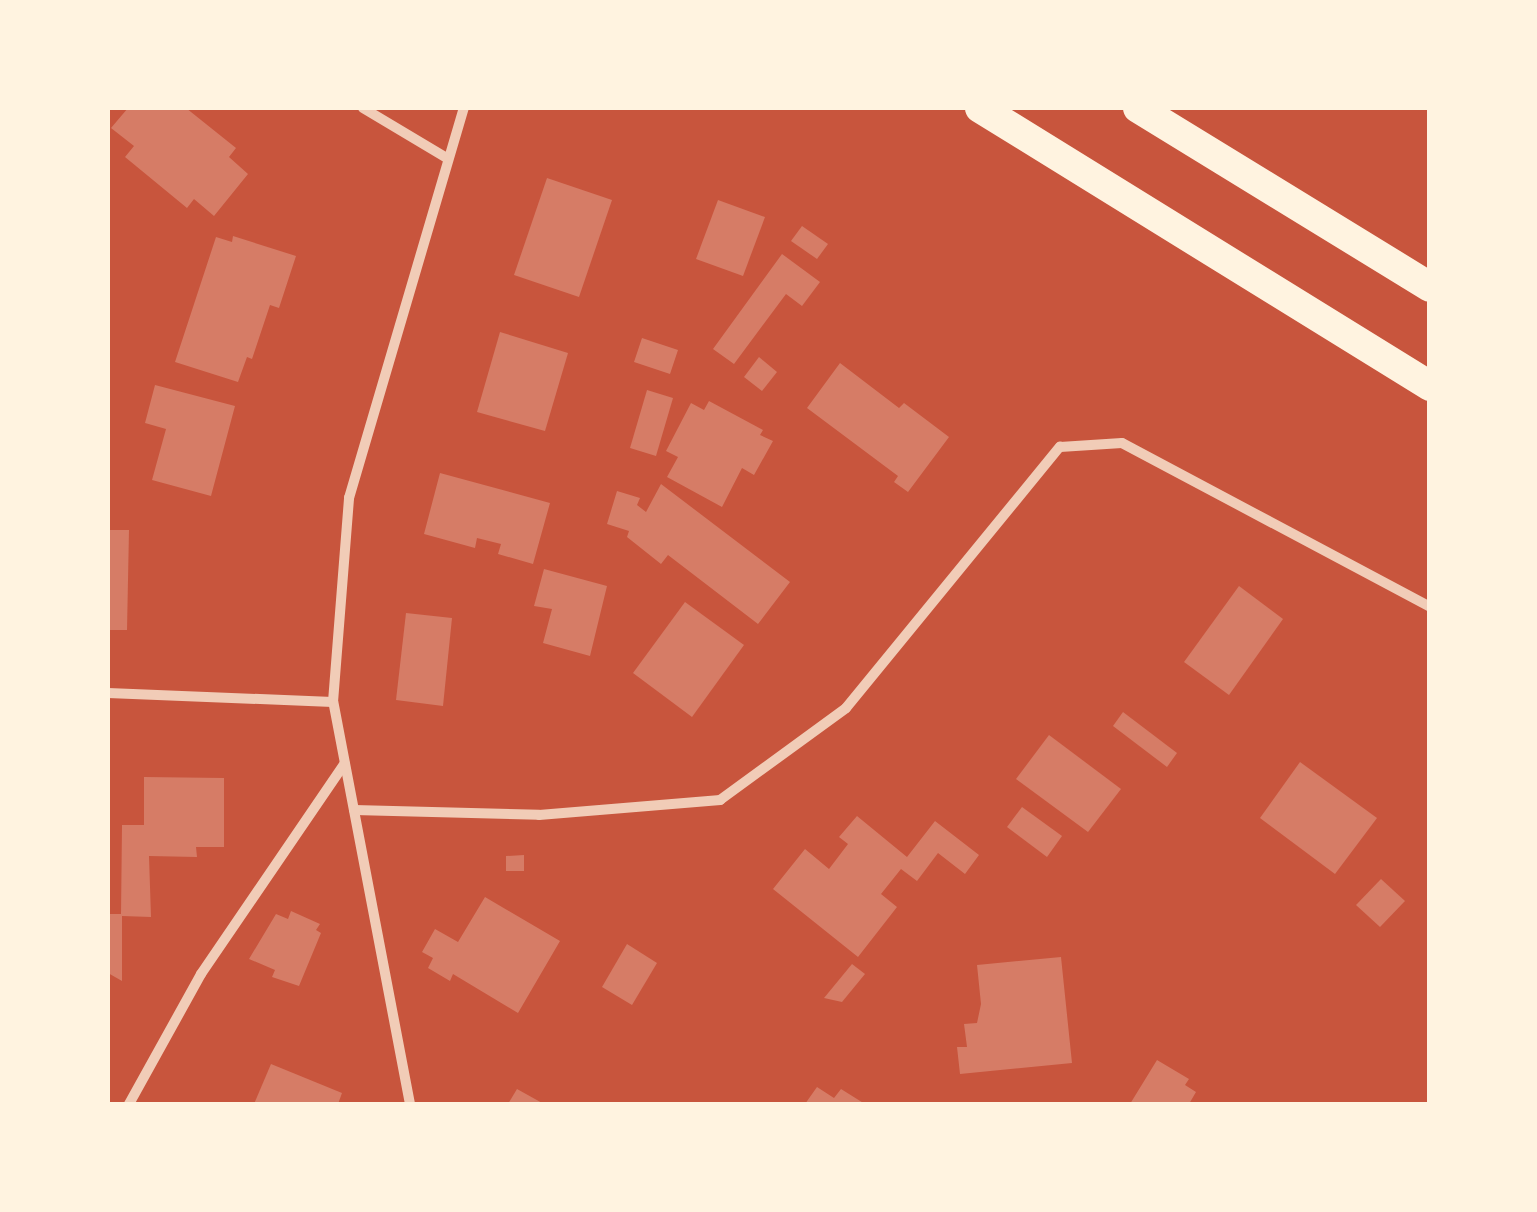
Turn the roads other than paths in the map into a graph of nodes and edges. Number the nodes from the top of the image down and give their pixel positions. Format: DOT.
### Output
graph roads {
  1 [pos="364,108"];
  2 [pos="464,108"];
  3 [pos="980,108"];
  4 [pos="1138,108"];
  5 [pos="447,158"];
  6 [pos="1430,287"];
  7 [pos="1430,386"];
  8 [pos="1430,607"];
  9 [pos="108,693"];
  10 [pos="333,702"];
  11 [pos="344,763"];
  12 [pos="354,810"];
  13 [pos="129,1104"];
  14 [pos="410,1104"];
  1 -- 5 [label="street"];
  2 -- 5 [label="street"];
  3 -- 7 [label="highway"];
  4 -- 6 [label="highway"];
  5 -- 10 [label="street"];
  8 -- 12 [label="street"];
  9 -- 10 [label="street"];
  10 -- 11 [label="street"];
  11 -- 12 [label="street"];
  11 -- 13 [label="street"];
  12 -- 14 [label="street"];
}
